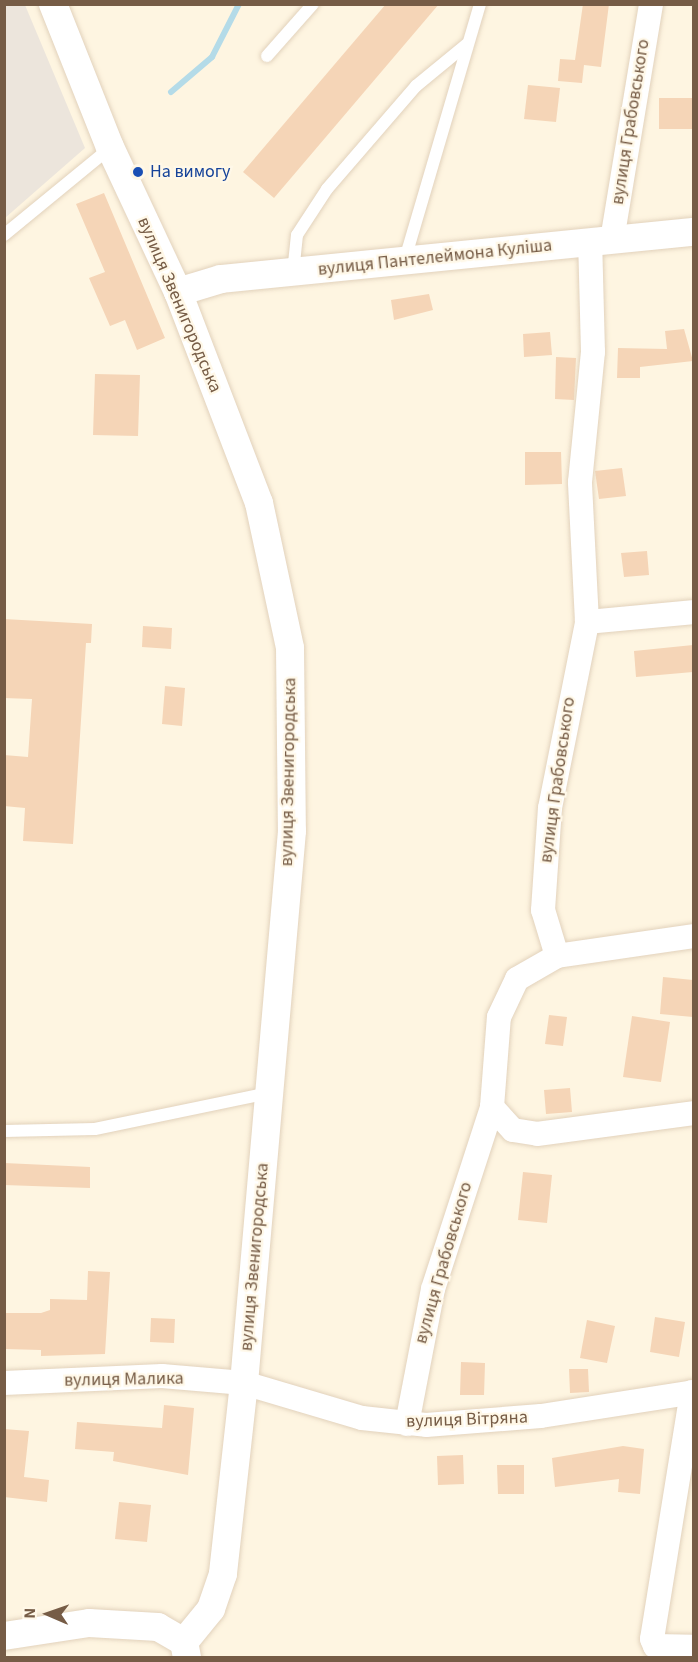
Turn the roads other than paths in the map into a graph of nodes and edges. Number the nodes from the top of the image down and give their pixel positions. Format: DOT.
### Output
graph roads {
  1 [pos="53,4"];
  2 [pos="313,4"];
  3 [pos="480,4"];
  4 [pos="651,4"];
  5 [pos="467,44"];
  6 [pos="267,56"];
  7 [pos="110,147"];
  8 [pos="693,232"];
  9 [pos="4,235"];
  10 [pos="601,240"];
  11 [pos="404,263"];
  12 [pos="293,274"];
  13 [pos="178,292"];
  14 [pos="693,612"];
  15 [pos="587,622"];
  16 [pos="693,936"];
  17 [pos="557,956"];
  18 [pos="270,1093"];
  19 [pos="492,1107"];
  20 [pos="693,1113"];
  21 [pos="4,1131"];
  22 [pos="4,1383"];
  23 [pos="244,1383"];
  24 [pos="693,1392"];
  25 [pos="407,1424"];
  26 [pos="4,1636"];
  27 [pos="693,1647"];
  28 [pos="186,1649"];
  1 -- 7 [label="street, вулиця Звенигородська"];
  2 -- 6 [label="lane"];
  3 -- 5 [label="lane"];
  4 -- 10 [label="street, вулиця Грабовського"];
  5 -- 11 [label="lane"];
  5 -- 12 [label="lane"];
  7 -- 9 [label="lane"];
  7 -- 13 [label="street, вулиця Звенигородська"];
  8 -- 10 [label="street, вулиця Пантелеймона Куліша"];
  10 -- 11 [label="street, вулиця Пантелеймона Куліша"];
  10 -- 15 [label="street, вулиця Грабовського"];
  11 -- 12 [label="street, вулиця Пантелеймона Куліша"];
  12 -- 13 [label="street, вулиця Пантелеймона Куліша"];
  13 -- 18 [label="street, вулиця Звенигородська"];
  14 -- 15 [label="street"];
  15 -- 17 [label="street, вулиця Грабовського"];
  16 -- 17 [label="street"];
  17 -- 19 [label="street, вулиця Грабовського"];
  18 -- 21 [label="lane"];
  18 -- 23 [label="street, вулиця Звенигородська"];
  19 -- 20 [label="street"];
  19 -- 25 [label="street, вулиця Грабовського"];
  22 -- 23 [label="street, вулиця Малика"];
  23 -- 25 [label="street, вулиця Вітряна"];
  23 -- 28 [label="street, вулиця Звенигородська"];
  24 -- 25 [label="street, вулиця Вітряна"];
  24 -- 27 [label="street"];
  26 -- 28 [label="street"];
}
